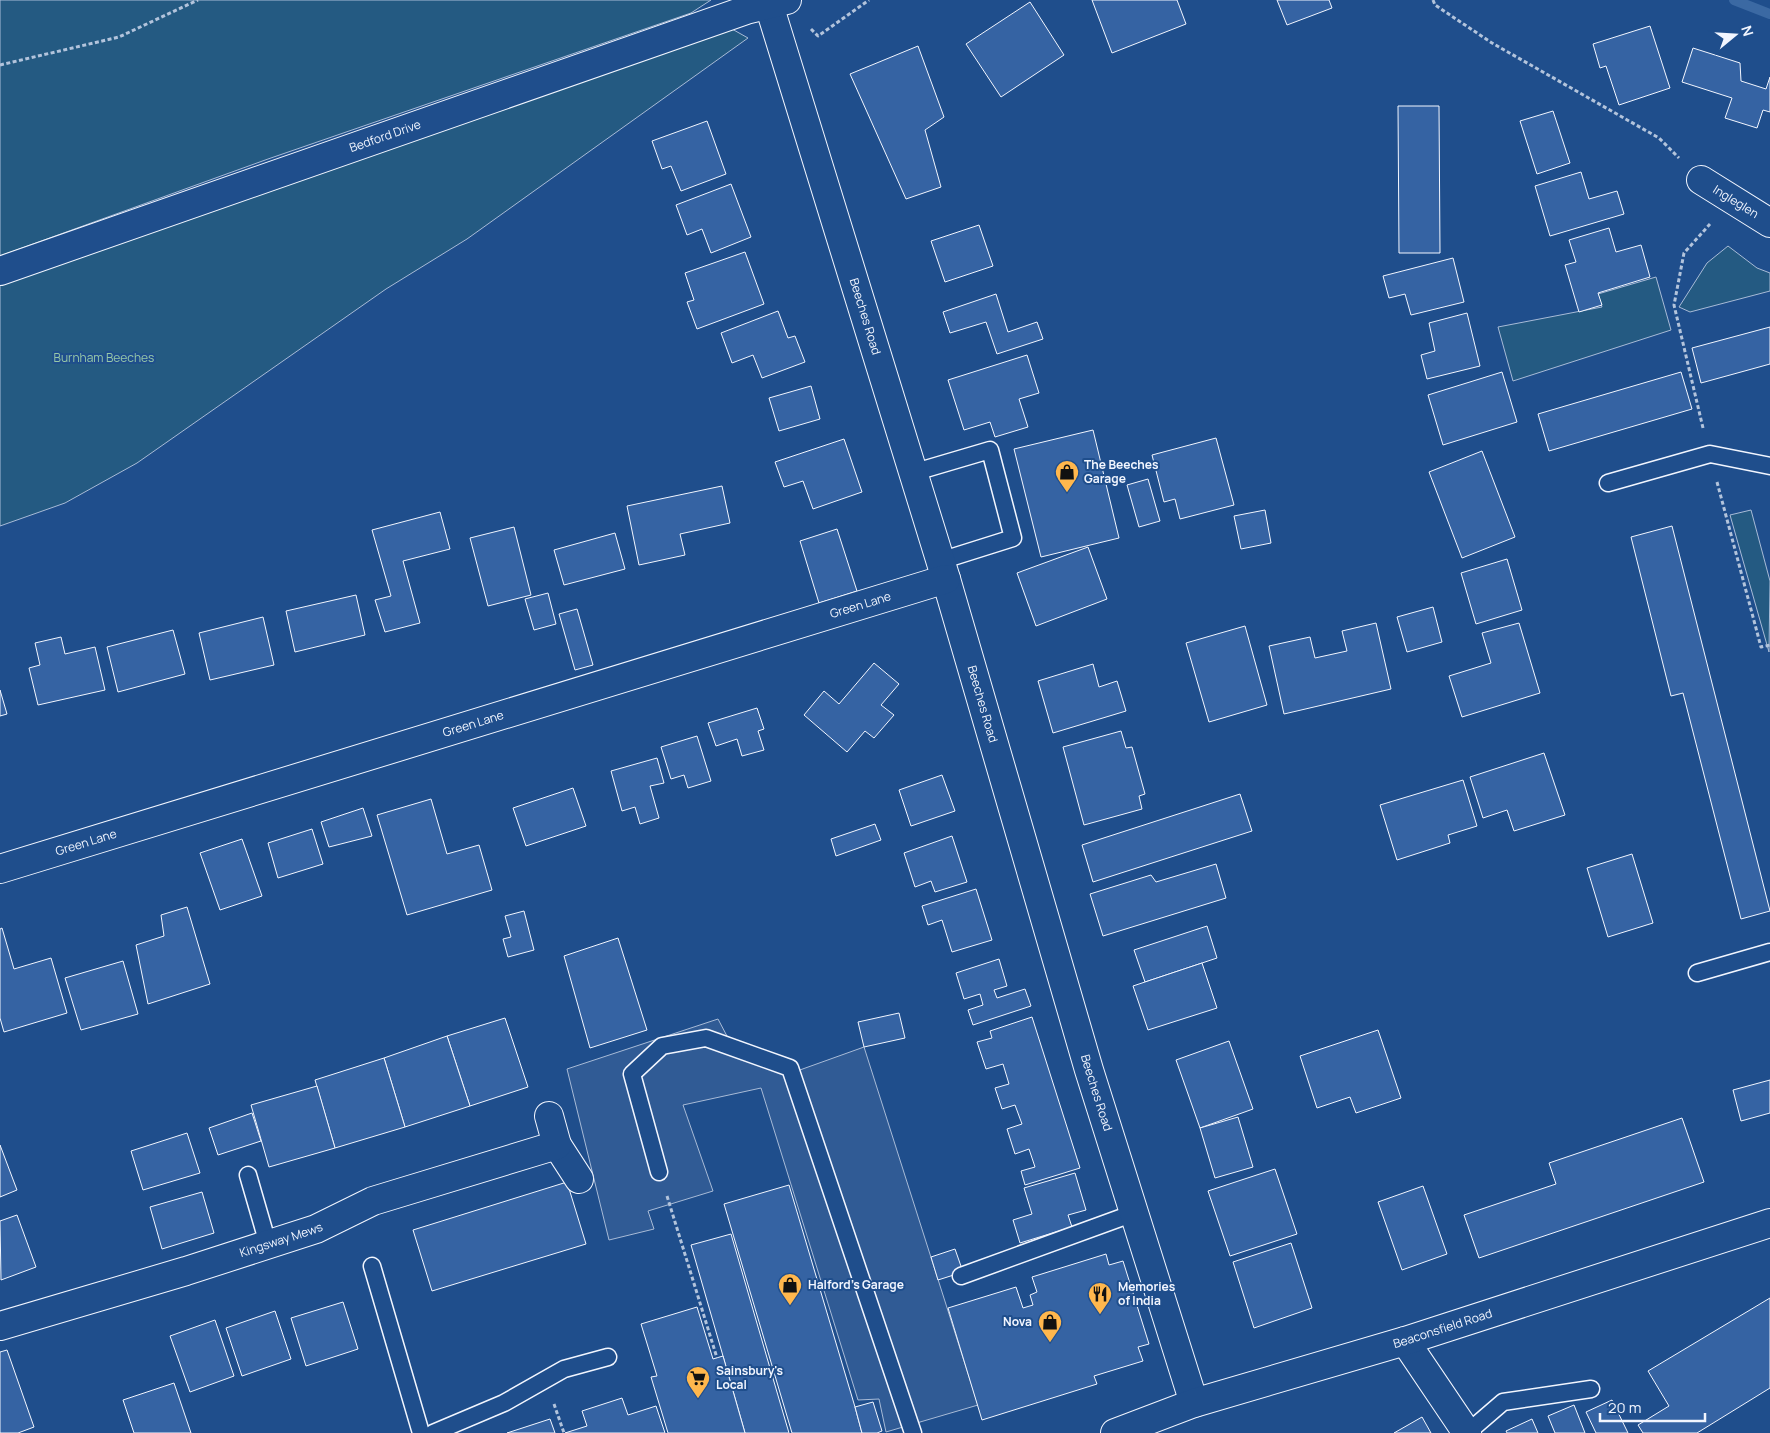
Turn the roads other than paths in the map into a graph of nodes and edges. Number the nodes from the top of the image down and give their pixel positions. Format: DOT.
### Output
graph roads {
  1 [pos="761,4"];
  2 [pos="1701,180"];
  3 [pos="1770,223"];
  4 [pos="0,271"];
  5 [pos="1770,466"];
  6 [pos="912,473"];
  7 [pos="1608,483"];
  8 [pos="943,570"];
  9 [pos="0,869"];
  10 [pos="1770,952"];
  11 [pos="1696,973"];
  12 [pos="549,1116"];
  13 [pos="557,1145"];
  14 [pos="659,1172"];
  15 [pos="248,1175"];
  16 [pos="579,1180"];
  17 [pos="1134,1213"];
  18 [pos="1770,1223"];
  19 [pos="268,1244"];
  20 [pos="372,1266"];
  21 [pos="961,1276"];
  22 [pos="0,1326"];
  23 [pos="1405,1341"];
  24 [pos="608,1357"];
  25 [pos="1592,1389"];
  26 [pos="1194,1403"];
  27 [pos="421,1433"];
  28 [pos="433,1433"];
  29 [pos="913,1433"];
  30 [pos="1115,1433"];
  31 [pos="1467,1433"];
  1 -- 4 [label="street, Bedford Drive"];
  1 -- 6 [label="street, Beeches Road"];
  2 -- 3 [label="street, Ingleglen"];
  5 -- 7 [label="lane"];
  6 -- 8 [label="street, Beeches Road"];
  6 -- 8 [label="lane"];
  8 -- 9 [label="street, Green Lane"];
  8 -- 17 [label="street, Beeches Road"];
  10 -- 11 [label="lane"];
  12 -- 13 [label="street"];
  13 -- 16 [label="street"];
  13 -- 19 [label="street, Kingsway Mews"];
  14 -- 29 [label="lane"];
  15 -- 19 [label="lane"];
  17 -- 21 [label="lane"];
  17 -- 26 [label="street, Beeches Road"];
  18 -- 23 [label="street, Beaconsfield Road"];
  19 -- 22 [label="street, Kingsway Mews"];
  20 -- 27 [label="lane"];
  23 -- 26 [label="street, Beaconsfield Road"];
  23 -- 31 [label="street"];
  24 -- 28 [label="lane"];
  25 -- 31 [label="lane"];
  26 -- 30 [label="street, Beaconsfield Road"];
}
